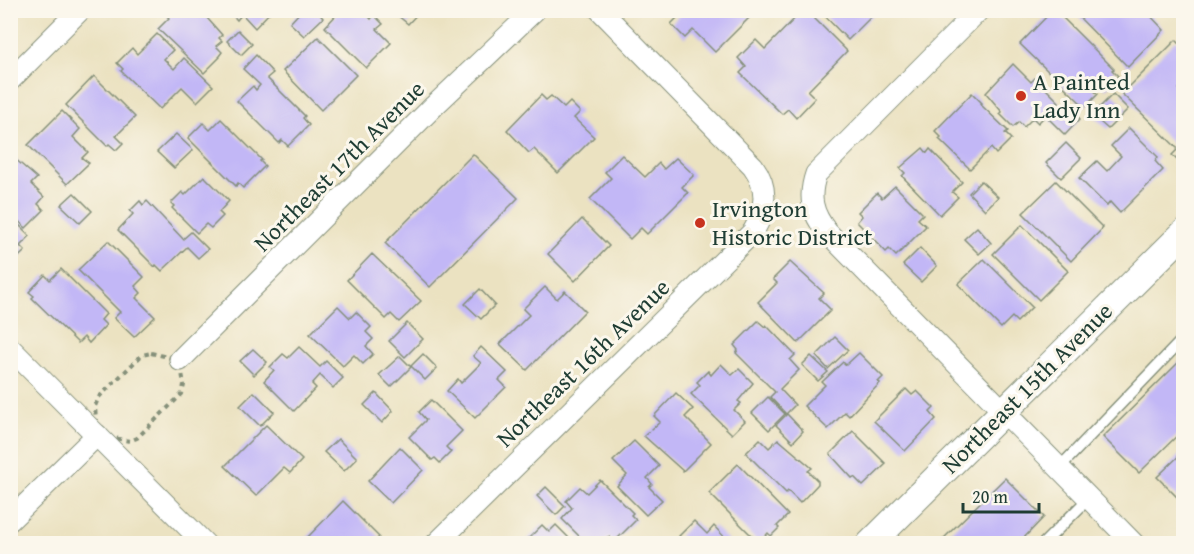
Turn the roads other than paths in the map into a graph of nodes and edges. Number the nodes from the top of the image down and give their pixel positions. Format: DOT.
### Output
graph roads {
  1 [pos="80,10"];
  2 [pos="535,10"];
  3 [pos="600,10"];
  4 [pos="979,10"];
  5 [pos="10,80"];
  6 [pos="1184,233"];
  7 [pos="1181,341"];
  8 [pos="10,348"];
  9 [pos="180,360"];
  10 [pos="1004,411"];
  11 [pos="97,435"];
  12 [pos="1059,468"];
  13 [pos="1089,498"];
  14 [pos="10,520"];
  15 [pos="205,543"];
  16 [pos="436,543"];
  17 [pos="870,543"];
  18 [pos="1042,543"];
  19 [pos="1134,543"];
  1 -- 5 [label="street"];
  2 -- 9 [label="street, Northeast 17th Avenue"];
  3 -- 16 [label="street, Northeast 16th Avenue"];
  4 -- 10 [label="street"];
  6 -- 10 [label="street, Northeast 15th Avenue"];
  7 -- 12 [label="lane"];
  8 -- 11 [label="street"];
  10 -- 12 [label="street"];
  10 -- 17 [label="street, Northeast 15th Avenue"];
  11 -- 14 [label="street"];
  11 -- 15 [label="street"];
  12 -- 13 [label="street"];
  13 -- 18 [label="lane"];
  13 -- 19 [label="street"];
}
